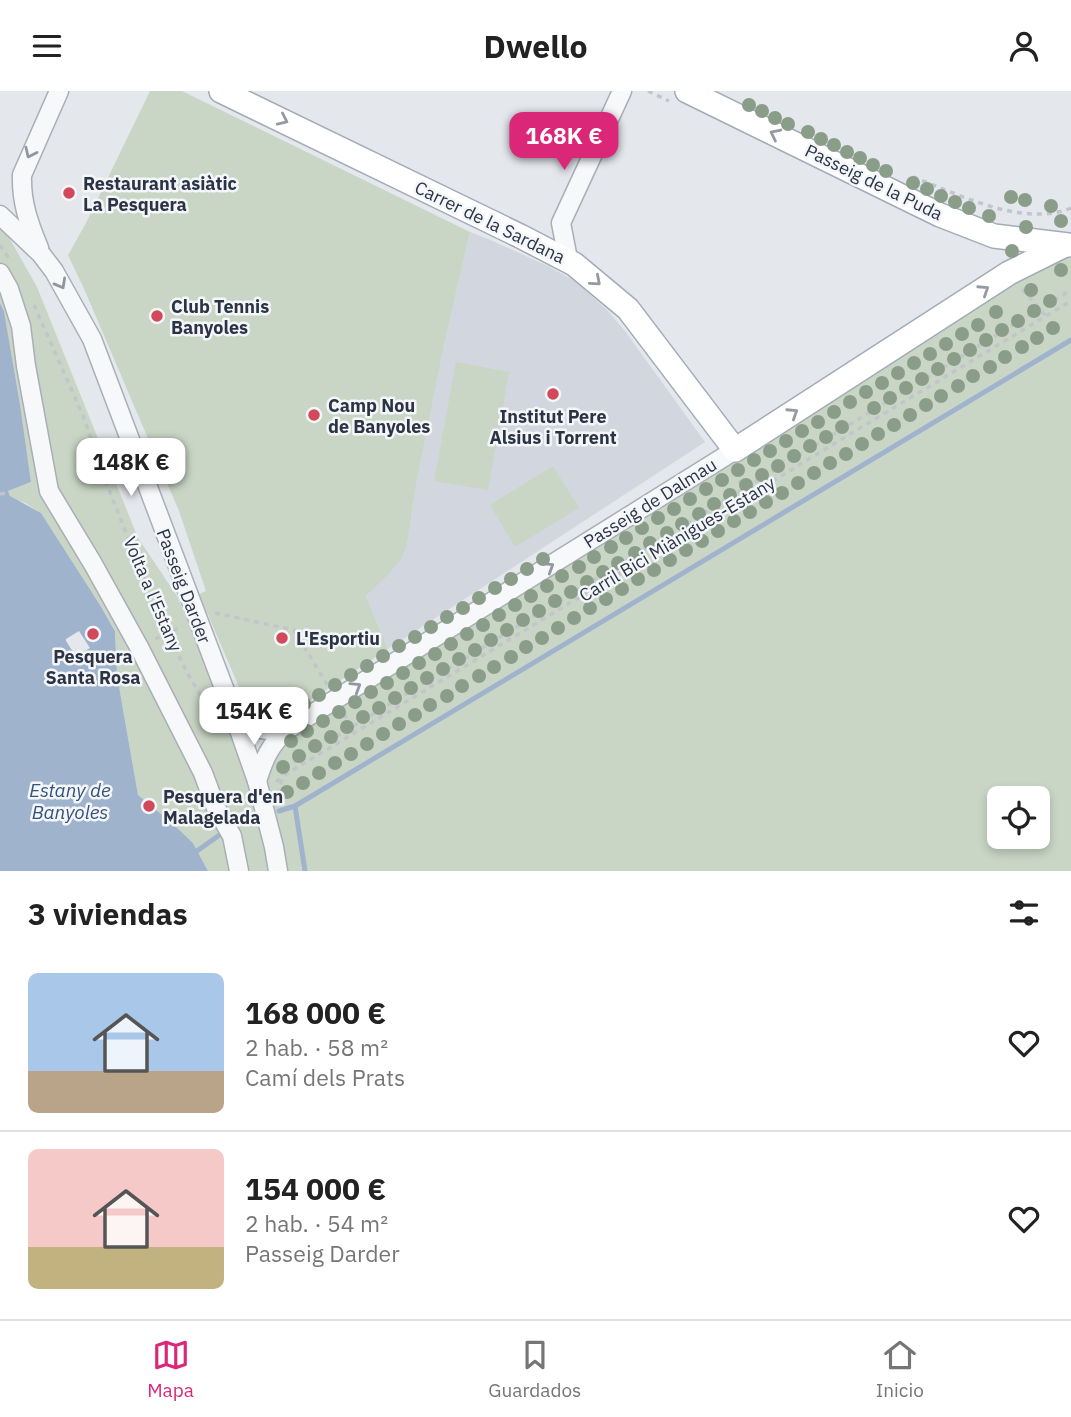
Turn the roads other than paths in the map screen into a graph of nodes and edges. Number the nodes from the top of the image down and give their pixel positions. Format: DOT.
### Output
graph roads {
  1 [pos="59,91"];
  2 [pos="221,91"];
  3 [pos="622,91"];
  4 [pos="687,91"];
  5 [pos="0,215"];
  6 [pos="994,236"];
  7 [pos="1068,245"];
  8 [pos="41,254"];
  9 [pos="568,259"];
  10 [pos="6,268"];
  11 [pos="1016,270"];
  12 [pos="735,450"];
  13 [pos="234,715"];
  14 [pos="288,729"];
  15 [pos="257,781"];
  16 [pos="239,871"];
  17 [pos="278,871"];
  1 -- 8 [label="street, one-way"];
  2 -- 9 [label="main road, Carrer de la Sardana, one-way"];
  3 -- 9 [label="street"];
  6 -- 4 [label="main road, Passeig de la Puda, one-way"];
  5 -- 8 [label="street, Passeig Darder"];
  6 -- 7 [label="main road, Passeig de la Puda"];
  6 -- 11 [label="main road"];
  7 -- 11 [label="main road, Passeig de Dalmau"];
  8 -- 13 [label="street, Passeig Darder, one-way"];
  9 -- 12 [label="main road, Carrer de la Sardana, one-way"];
  10 -- 16 [label="street"];
  12 -- 11 [label="main road, Passeig de Dalmau, one-way"];
  14 -- 12 [label="street, Passeig de Dalmau, one-way"];
  13 -- 14 [label="street"];
  13 -- 15 [label="street, Passeig Darder"];
  14 -- 15 [label="street, Passeig de Dalmau"];
  15 -- 17 [label="street, Passeig Darder"];
}
